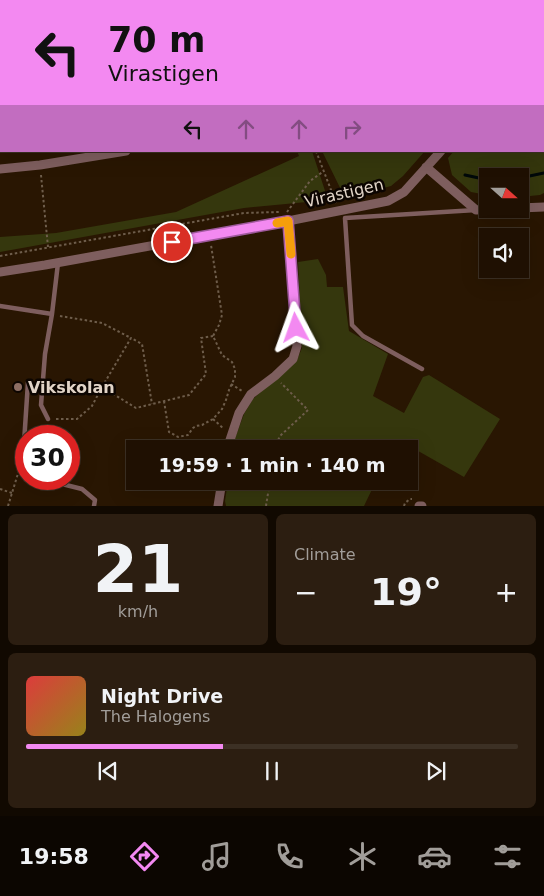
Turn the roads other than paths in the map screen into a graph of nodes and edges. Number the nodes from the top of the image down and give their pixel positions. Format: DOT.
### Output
graph roads {
  1 [pos="120,152"];
  2 [pos="440,152"];
  3 [pos="426,167"];
  4 [pos="0,169"];
  5 [pos="337,207"];
  6 [pos="544,207"];
  7 [pos="529,208"];
  8 [pos="476,210"];
  9 [pos="479,210"];
  10 [pos="288,216"];
  11 [pos="345,218"];
  12 [pos="58,263"];
  13 [pos="0,272"];
  14 [pos="0,306"];
  15 [pos="52,314"];
  16 [pos="422,368"];
  17 [pos="28,382"];
  18 [pos="48,419"];
  19 [pos="26,425"];
  20 [pos="230,440"];
  21 [pos="80,488"];
  22 [pos="221,490"];
  23 [pos="94,506"];
  24 [pos="218,506"];
  1 -- 4 [label="street"];
  2 -- 3 [label="street, Virastigen"];
  3 -- 5 [label="street, Virastigen"];
  3 -- 8 [label="street"];
  5 -- 10 [label="street, Virastigen"];
  5 -- 11 [label="lane"];
  6 -- 7 [label="street"];
  8 -- 9 [label="street, Virastigen"];
  8 -- 11 [label="lane, Virastigen"];
  10 -- 12 [label="street, Virastigen"];
  10 -- 20 [label="street"];
  11 -- 16 [label="lane, Virastigen"];
  12 -- 13 [label="street, Virastigen"];
  12 -- 15 [label="lane"];
  14 -- 15 [label="lane"];
  15 -- 18 [label="lane"];
  17 -- 19 [label="lane"];
  21 -- 23 [label="lane"];
  22 -- 24 [label="street"];
}
